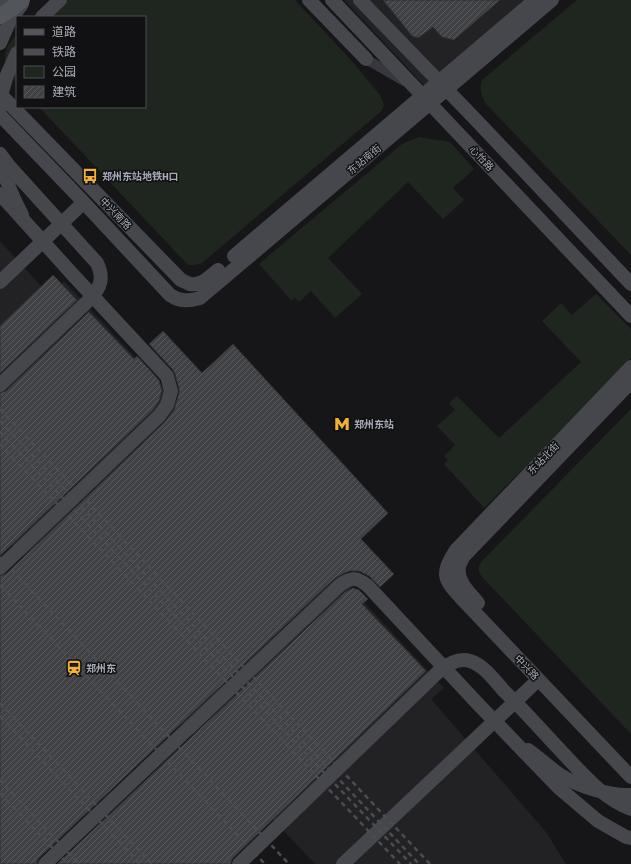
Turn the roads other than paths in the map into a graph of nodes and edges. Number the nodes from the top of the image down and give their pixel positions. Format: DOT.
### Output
graph roads {
  1 [pos="7,0"];
  2 [pos="24,0"];
  3 [pos="60,0"];
  4 [pos="309,0"];
  5 [pos="332,0"];
  6 [pos="360,0"];
  7 [pos="535,0"];
  8 [pos="552,0"];
  9 [pos="0,9"];
  10 [pos="0,16"];
  11 [pos="43,16"];
  12 [pos="0,44"];
  13 [pos="16,55"];
  14 [pos="366,59"];
  15 [pos="0,80"];
  16 [pos="443,85"];
  17 [pos="0,94"];
  18 [pos="422,95"];
  19 [pos="16,107"];
  20 [pos="0,108"];
  21 [pos="17,108"];
  22 [pos="0,115"];
  23 [pos="25,119"];
  24 [pos="0,154"];
  25 [pos="0,194"];
  26 [pos="83,202"];
  27 [pos="26,223"];
  28 [pos="181,280"];
  29 [pos="0,282"];
  30 [pos="631,284"];
  31 [pos="170,295"];
  32 [pos="631,316"];
  33 [pos="631,367"];
  34 [pos="631,382"];
  35 [pos="0,385"];
  36 [pos="460,553"];
  37 [pos="0,568"];
  38 [pos="538,680"];
  39 [pos="509,736"];
  40 [pos="631,768"];
  41 [pos="631,777"];
  42 [pos="631,795"];
  43 [pos="631,809"];
  44 [pos="631,838"];
  45 [pos="45,864"];
  46 [pos="239,864"];
  47 [pos="342,864"];
  1 -- 9 [label="street"];
  2 -- 10 [label="main road"];
  2 -- 12 [label="street"];
  3 -- 11 [label="street"];
  4 -- 14 [label="street"];
  5 -- 18 [label="street, 心怡路"];
  6 -- 16 [label="street"];
  7 -- 16 [label="street, 东站南街"];
  8 -- 16 [label="street, 东站南街"];
  13 -- 20 [label="street, bridge"];
  14 -- 18 [label="street"];
  15 -- 19 [label="street"];
  16 -- 18 [label="street, 东站南街"];
  16 -- 30 [label="street"];
  17 -- 23 [label="street, 中兴南路"];
  18 -- 28 [label="street, 东站南街"];
  18 -- 31 [label="street, 东站南街"];
  18 -- 32 [label="street, 心怡路"];
  21 -- 23 [label="street"];
  22 -- 26 [label="street, 中兴南路"];
  23 -- 28 [label="street, 中兴南路"];
  24 -- 27 [label="street, bridge"];
  24 -- 35 [label="street, bridge"];
  25 -- 27 [label="street, bridge"];
  26 -- 29 [label="street"];
  26 -- 31 [label="street, 中兴南路"];
  27 -- 37 [label="street, bridge"];
  33 -- 36 [label="street, 东站北街"];
  34 -- 36 [label="street, 东站北街"];
  36 -- 38 [label="street, 中兴路"];
  36 -- 40 [label="street, 中兴路"];
  38 -- 41 [label="street, 中兴路"];
  38 -- 47 [label="street"];
  39 -- 42 [label="street, bridge"];
  39 -- 44 [label="street, bridge"];
  39 -- 45 [label="street, bridge"];
  43 -- 46 [label="street, bridge"];
}
